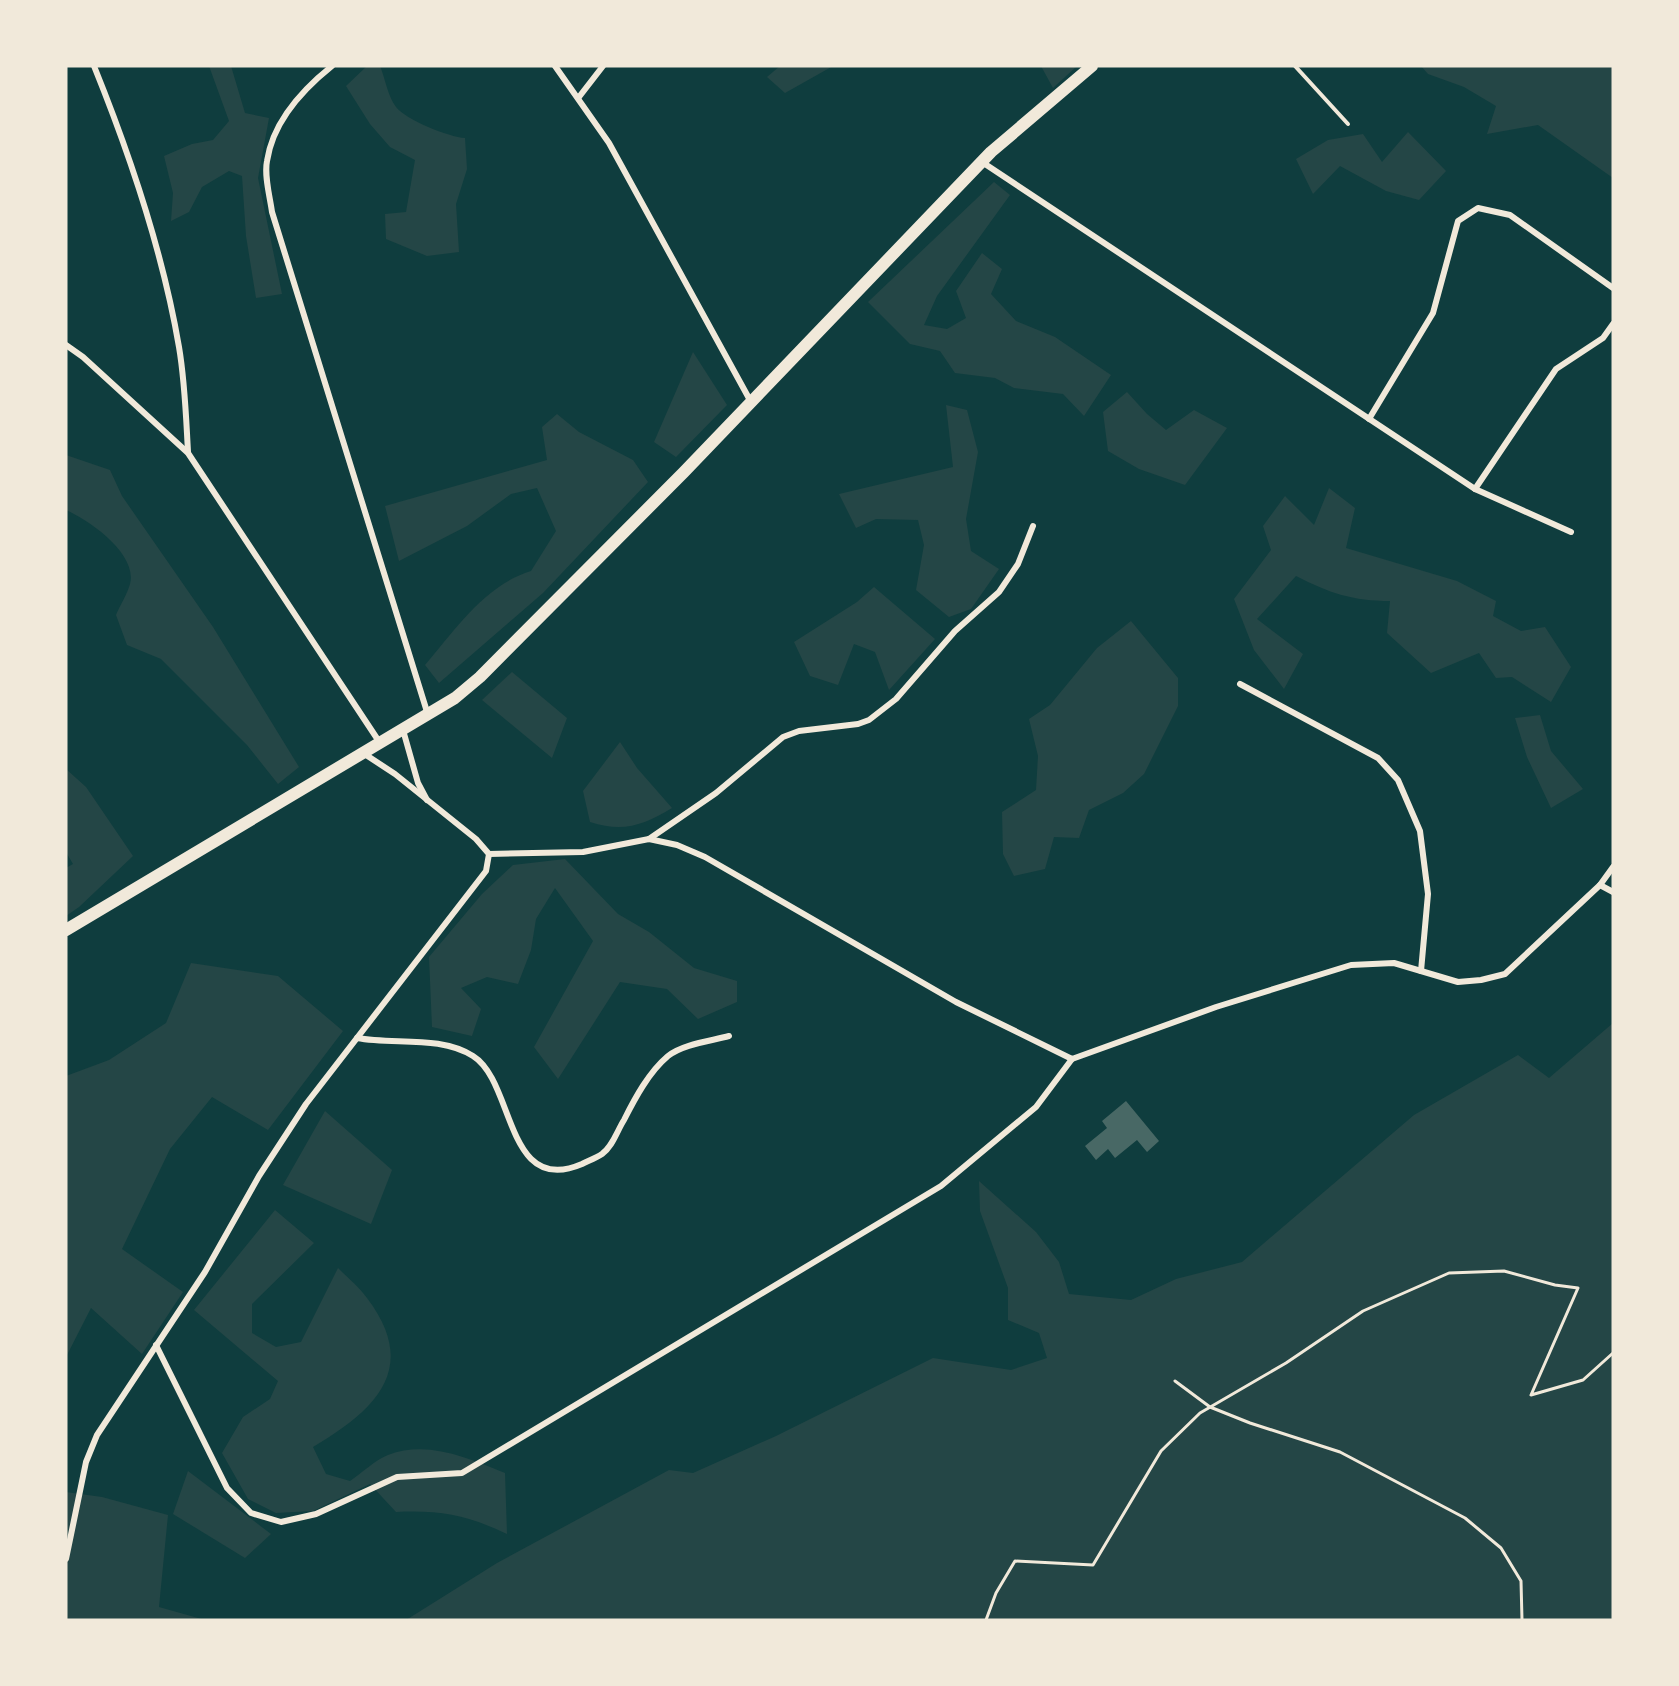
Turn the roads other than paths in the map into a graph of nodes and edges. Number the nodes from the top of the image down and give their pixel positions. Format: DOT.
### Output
graph roads {
  1 [pos="94,66"];
  2 [pos="332,66"];
  3 [pos="555,66"];
  4 [pos="603,66"];
  5 [pos="1092,66"];
  6 [pos="1295,66"];
  7 [pos="579,97"];
  8 [pos="1348,124"];
  9 [pos="981,162"];
  10 [pos="1613,288"];
  11 [pos="1613,324"];
  12 [pos="66,345"];
  13 [pos="751,402"];
  14 [pos="1369,419"];
  15 [pos="188,453"];
  16 [pos="1475,489"];
  17 [pos="1033,526"];
  18 [pos="1570,532"];
  19 [pos="1240,684"];
  20 [pos="428,716"];
  21 [pos="403,730"];
  22 [pos="381,743"];
  23 [pos="363,753"];
  24 [pos="428,803"];
  25 [pos="649,839"];
  26 [pos="489,854"];
  27 [pos="1613,867"];
  28 [pos="1600,885"];
  29 [pos="1613,892"];
  30 [pos="66,930"];
  31 [pos="1421,971"];
  32 [pos="729,1036"];
  33 [pos="357,1038"];
  34 [pos="1072,1059"];
  35 [pos="156,1345"];
  36 [pos="69,1523"];
  37 [pos="66,1559"];
  1 -- 15 [label="street"];
  2 -- 20 [label="street"];
  3 -- 7 [label="street"];
  4 -- 7 [label="street"];
  5 -- 9 [label="main road"];
  6 -- 8 [label="lane"];
  7 -- 13 [label="street"];
  9 -- 13 [label="main road"];
  9 -- 14 [label="street"];
  10 -- 14 [label="street"];
  11 -- 16 [label="street"];
  12 -- 15 [label="street"];
  13 -- 20 [label="main road"];
  14 -- 16 [label="street"];
  15 -- 22 [label="street"];
  16 -- 18 [label="street"];
  17 -- 25 [label="street"];
  19 -- 31 [label="street"];
  20 -- 21 [label="main road"];
  21 -- 22 [label="main road"];
  21 -- 24 [label="street"];
  22 -- 23 [label="main road"];
  23 -- 24 [label="street"];
  23 -- 30 [label="main road"];
  24 -- 26 [label="street"];
  25 -- 26 [label="street"];
  25 -- 34 [label="street"];
  26 -- 33 [label="street"];
  27 -- 28 [label="street"];
  28 -- 29 [label="street"];
  28 -- 31 [label="street"];
  31 -- 34 [label="street"];
  32 -- 33 [label="street"];
  33 -- 35 [label="street"];
  34 -- 35 [label="street"];
  35 -- 36 [label="street"];
  36 -- 37 [label="street"];
}
